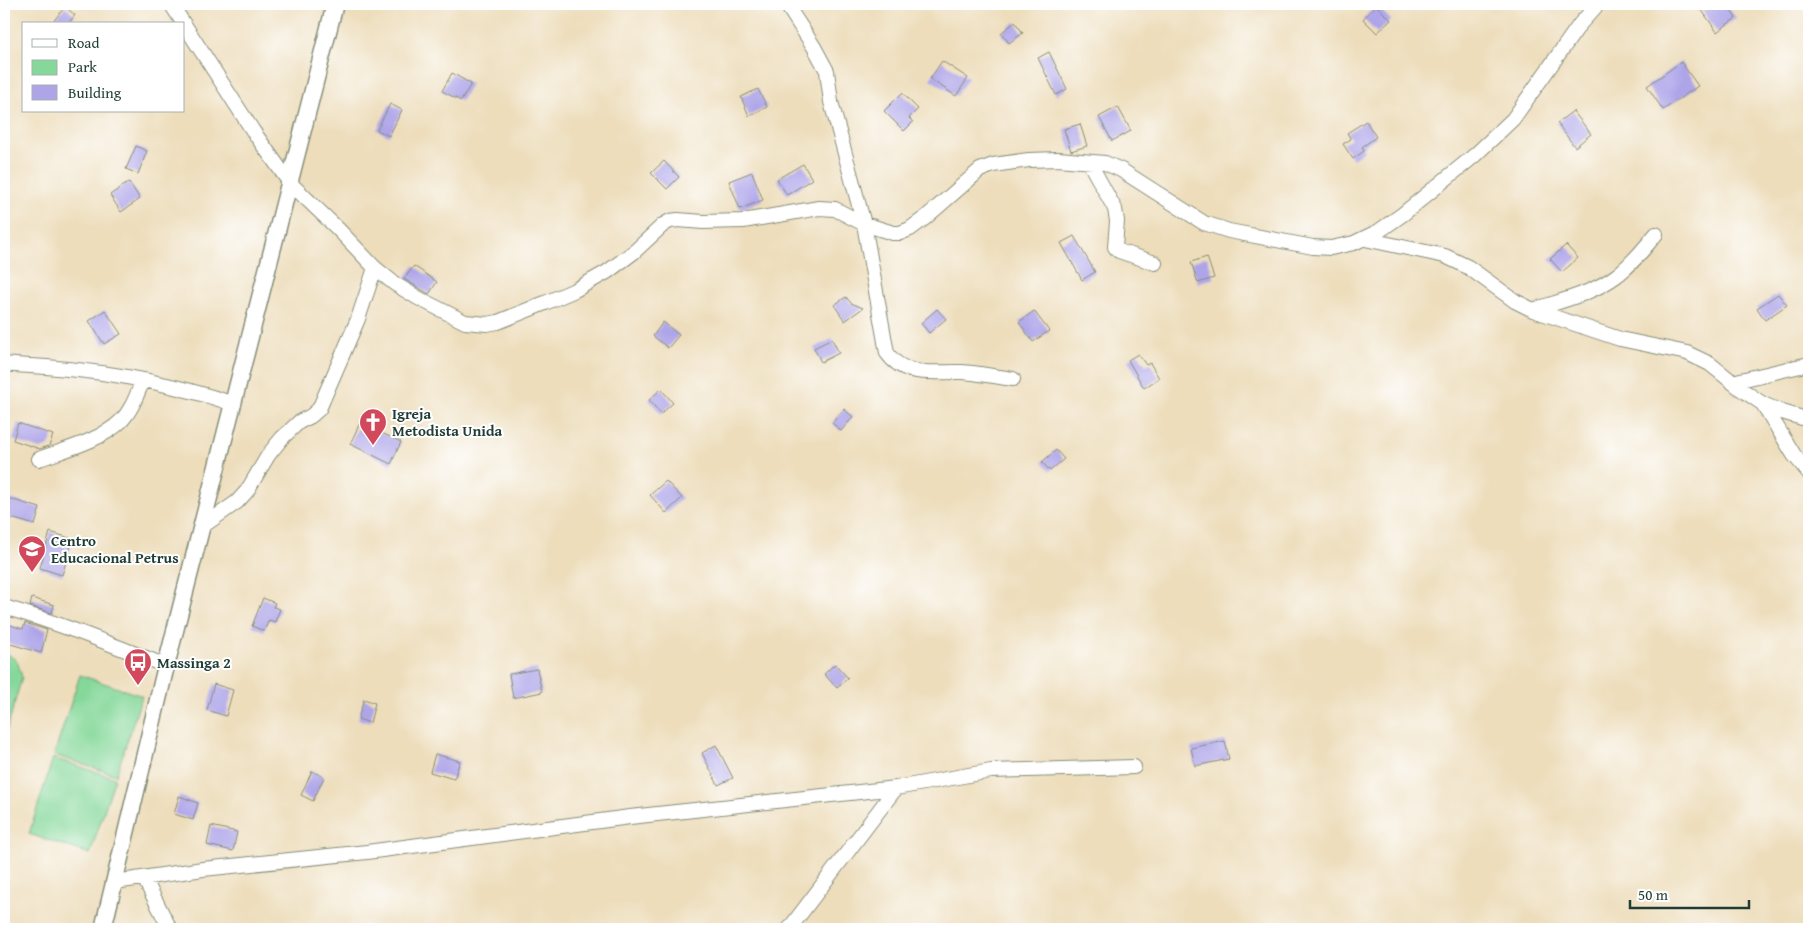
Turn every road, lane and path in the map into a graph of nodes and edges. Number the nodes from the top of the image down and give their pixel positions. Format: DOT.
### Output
graph roads {
  1 [pos="171,4"];
  2 [pos="335,4"];
  3 [pos="786,4"];
  4 [pos="1598,4"];
  5 [pos="183,22"];
  6 [pos="185,26"];
  7 [pos="1089,162"];
  8 [pos="290,183"];
  9 [pos="864,224"];
  10 [pos="1656,234"];
  11 [pos="1365,239"];
  12 [pos="1155,263"];
  13 [pos="376,268"];
  14 [pos="1533,310"];
  15 [pos="4,364"];
  16 [pos="1809,364"];
  17 [pos="1012,379"];
  18 [pos="143,380"];
  19 [pos="1732,382"];
  20 [pos="234,404"];
  21 [pos="1763,404"];
  22 [pos="1809,420"];
  23 [pos="39,459"];
  24 [pos="1809,473"];
  25 [pos="203,526"];
  26 [pos="4,607"];
  27 [pos="166,666"];
  28 [pos="1134,766"];
  29 [pos="896,788"];
  30 [pos="144,878"];
  31 [pos="115,882"];
  32 [pos="103,929"];
  33 [pos="170,929"];
  34 [pos="790,929"];
  1 -- 5 [label="street"];
  2 -- 8 [label="street"];
  3 -- 9 [label="street"];
  4 -- 11 [label="street"];
  6 -- 8 [label="street"];
  7 -- 9 [label="street"];
  7 -- 11 [label="street"];
  7 -- 12 [label="street"];
  8 -- 13 [label="street"];
  8 -- 20 [label="street"];
  9 -- 13 [label="street"];
  9 -- 17 [label="street"];
  10 -- 14 [label="street"];
  11 -- 14 [label="street"];
  13 -- 25 [label="street"];
  14 -- 19 [label="street"];
  15 -- 18 [label="street"];
  16 -- 19 [label="street"];
  18 -- 20 [label="street"];
  18 -- 23 [label="street"];
  19 -- 21 [label="street"];
  20 -- 25 [label="street"];
  21 -- 22 [label="street"];
  21 -- 24 [label="street"];
  25 -- 27 [label="street"];
  26 -- 27 [label="street"];
  27 -- 31 [label="street"];
  28 -- 29 [label="street"];
  29 -- 30 [label="street"];
  29 -- 34 [label="street"];
  30 -- 31 [label="street"];
  30 -- 33 [label="street"];
  31 -- 32 [label="street"];
}
